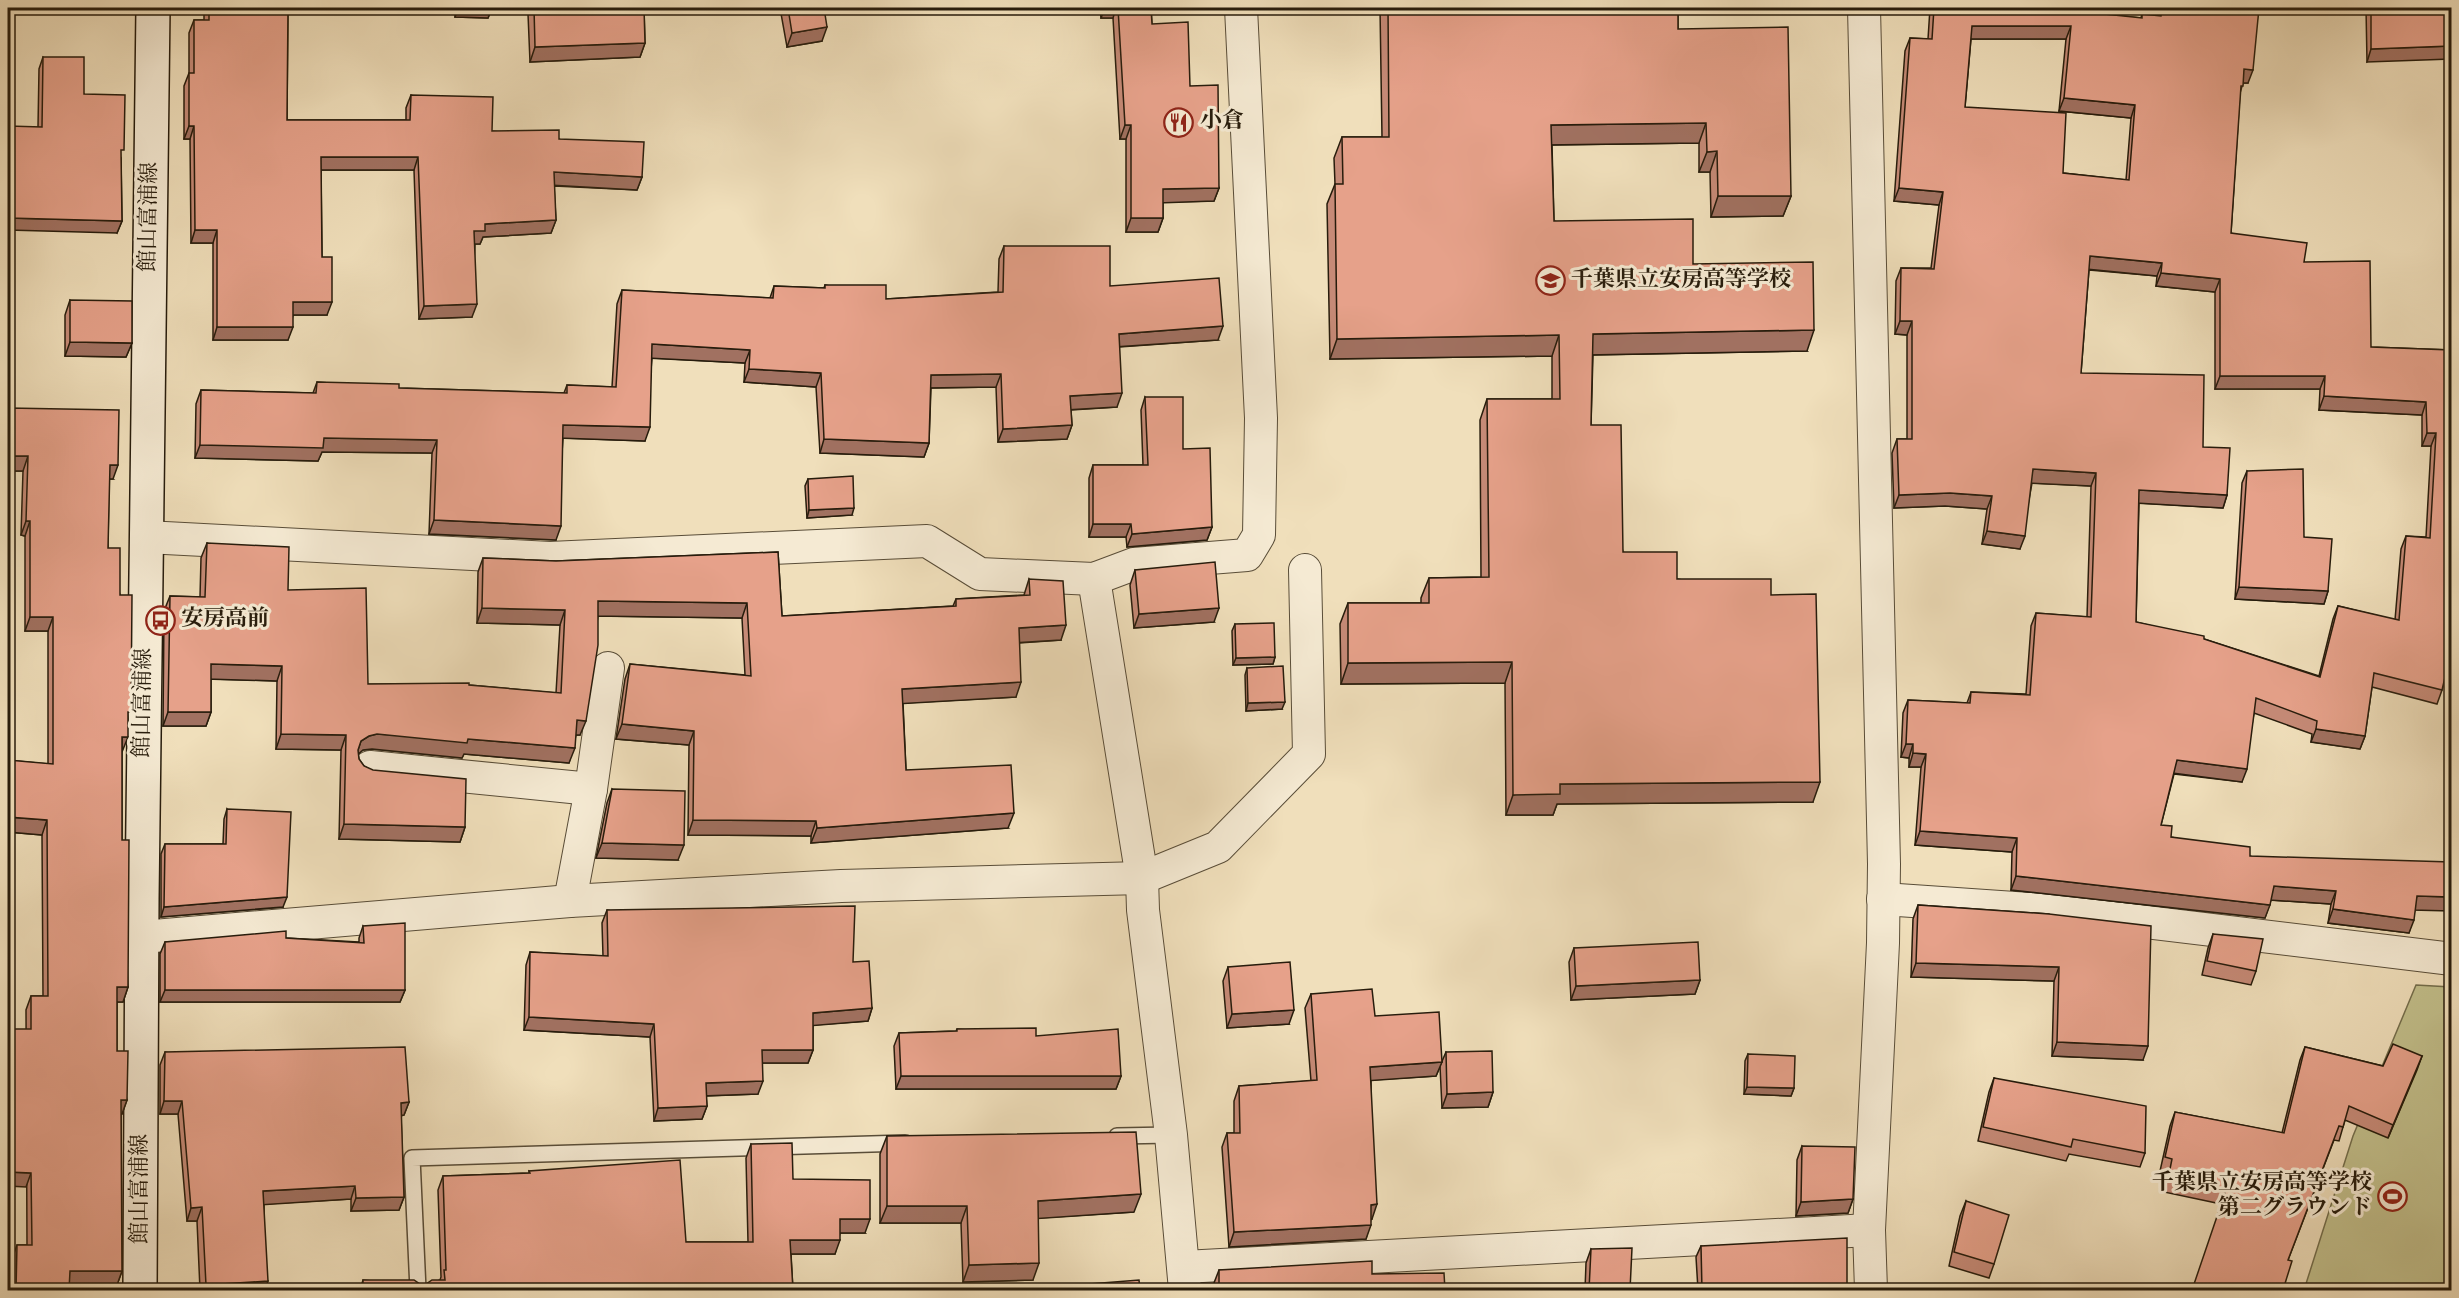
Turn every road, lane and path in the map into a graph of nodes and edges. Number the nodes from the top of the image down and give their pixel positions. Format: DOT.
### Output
graph roads {
  1 [pos="153,8"];
  2 [pos="1241,8"];
  3 [pos="1864,8"];
  4 [pos="146,537"];
  5 [pos="1305,570"];
  6 [pos="1094,579"];
  7 [pos="608,668"];
  8 [pos="370,767"];
  9 [pos="591,789"];
  10 [pos="1142,878"];
  11 [pos="1883,899"];
  12 [pos="570,901"];
  13 [pos="142,937"];
  14 [pos="2451,959"];
  15 [pos="1171,1135"];
  16 [pos="1100,1137"];
  17 [pos="922,1142"];
  18 [pos="1869,1230"];
  19 [pos="1184,1279"];
  20 [pos="140,1290"];
  21 [pos="418,1290"];
  22 [pos="1871,1290"];
  1 -- 4 [label="main road, 館山富浦線"];
  2 -- 6 [label="street"];
  3 -- 11 [label="street"];
  4 -- 6 [label="street"];
  4 -- 13 [label="main road, 館山富浦線"];
  5 -- 10 [label="street"];
  6 -- 10 [label="street"];
  7 -- 9 [label="street"];
  8 -- 9 [label="street"];
  9 -- 12 [label="street"];
  10 -- 12 [label="street"];
  10 -- 15 [label="street"];
  11 -- 14 [label="street"];
  11 -- 18 [label="street"];
  12 -- 13 [label="street"];
  13 -- 20 [label="main road, 館山富浦線"];
  15 -- 16 [label="lane"];
  15 -- 19 [label="street"];
  17 -- 21 [label="lane"];
  18 -- 19 [label="street"];
  18 -- 22 [label="street"];
}
